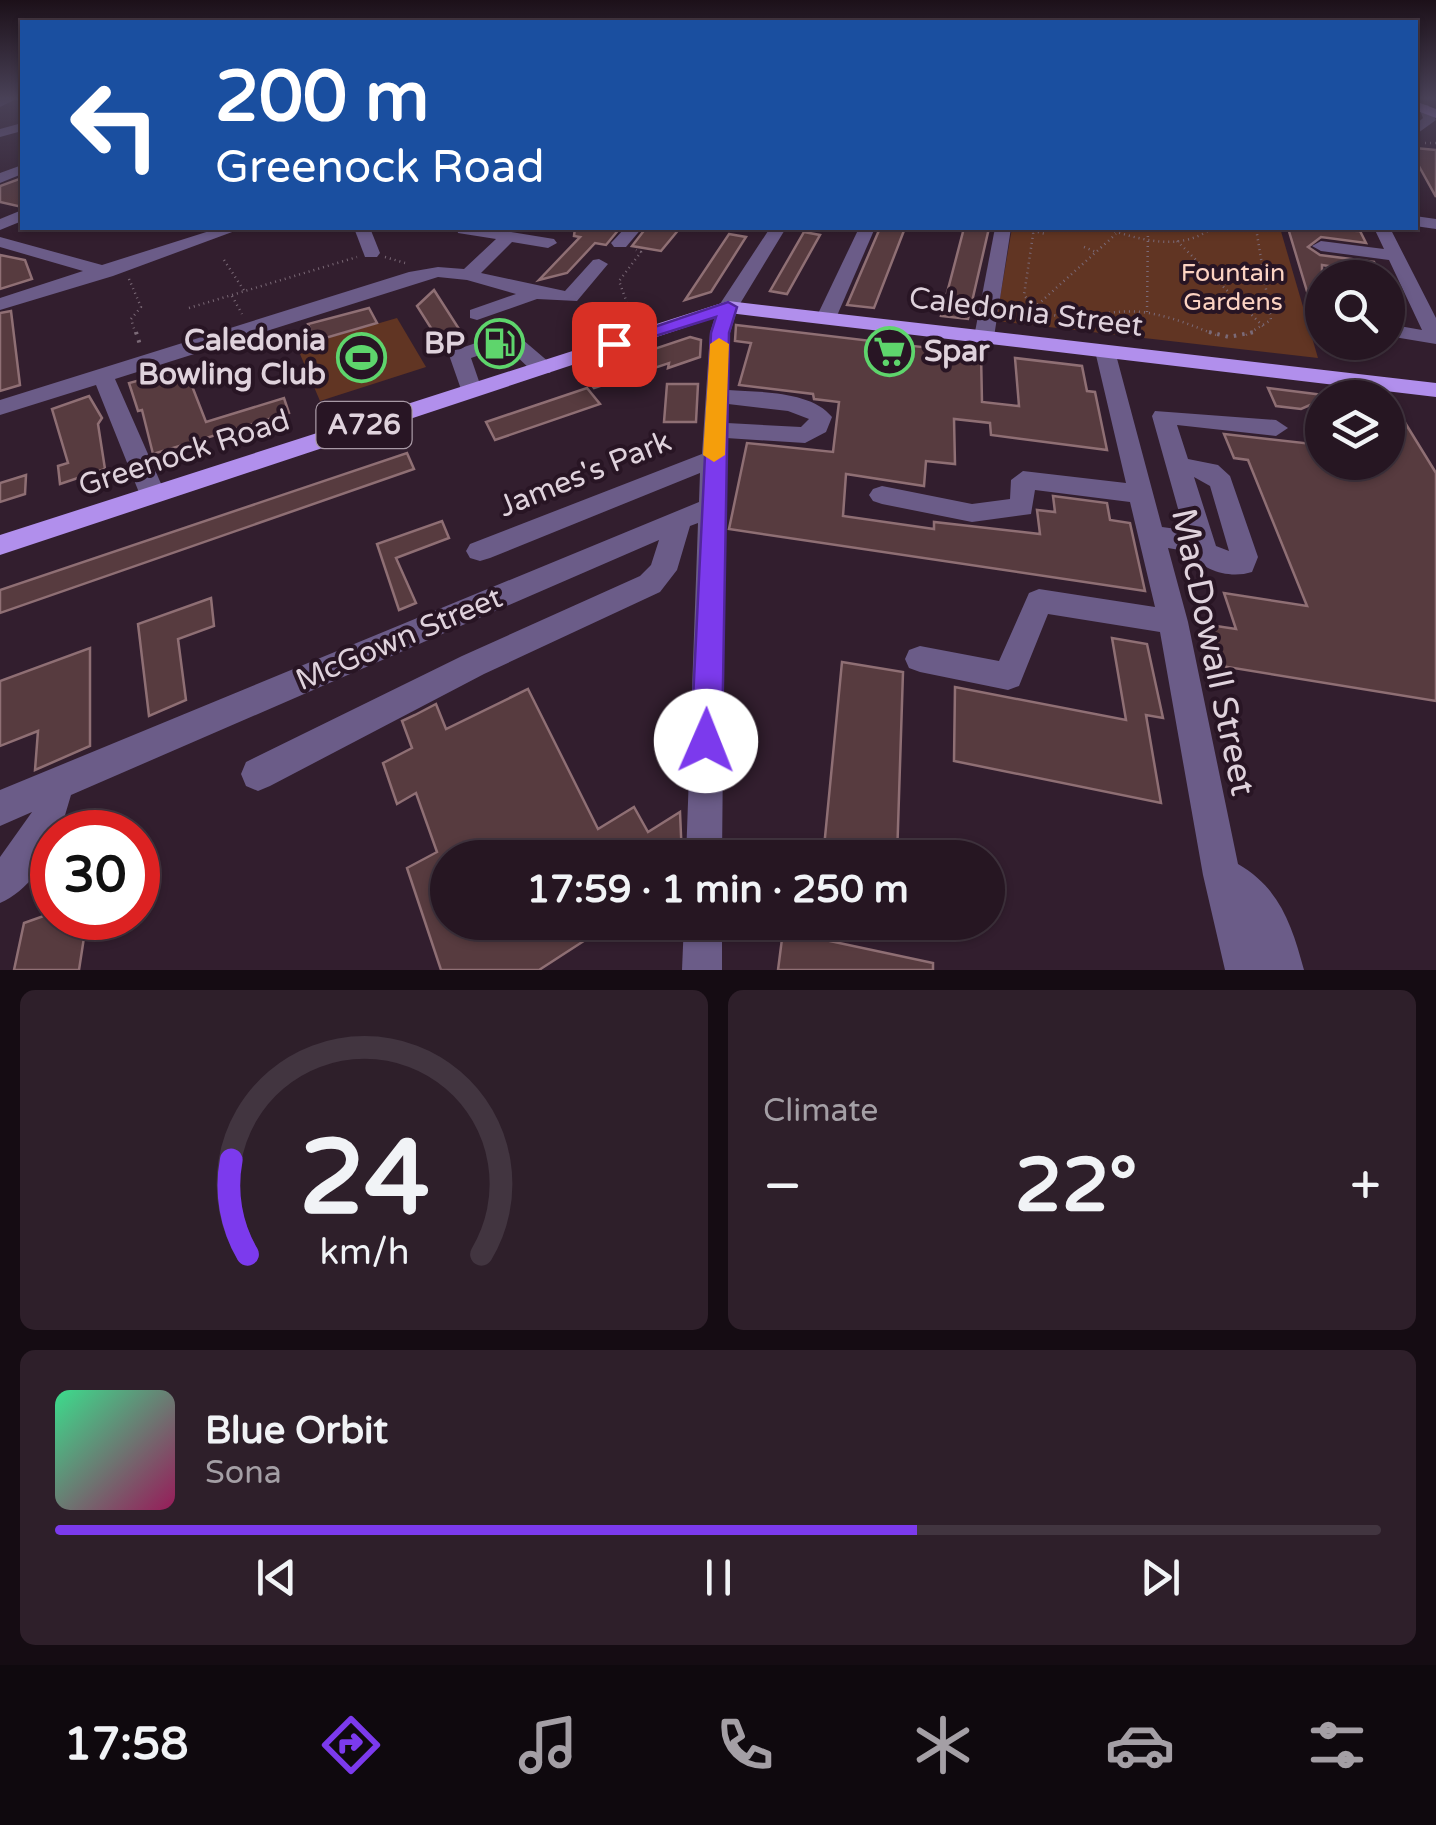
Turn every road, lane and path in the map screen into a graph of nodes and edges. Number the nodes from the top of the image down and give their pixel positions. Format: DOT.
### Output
graph roads {
  1 [pos="198,230"];
  2 [pos="229,230"];
  3 [pos="470,230"];
  4 [pos="632,230"];
  5 [pos="777,230"];
  6 [pos="866,230"];
  7 [pos="1003,230"];
  8 [pos="1034,230"];
  9 [pos="1110,230"];
  10 [pos="1148,230"];
  11 [pos="1209,230"];
  12 [pos="1256,230"];
  13 [pos="1383,230"];
  14 [pos="382,231"];
  15 [pos="1117,232"];
  16 [pos="1046,234"];
  17 [pos="508,237"];
  18 [pos="1148,240"];
  19 [pos="366,241"];
  20 [pos="1177,241"];
  21 [pos="0,242"];
  22 [pos="620,243"];
  23 [pos="548,244"];
  24 [pos="153,246"];
  25 [pos="1321,246"];
  26 [pos="1084,247"];
  27 [pos="1096,252"];
  28 [pos="1396,256"];
  29 [pos="224,260"];
  30 [pos="599,264"];
  31 [pos="116,269"];
  32 [pos="438,272"];
  33 [pos="468,275"];
  34 [pos="245,292"];
  35 [pos="535,293"];
  36 [pos="1405,293"];
  37 [pos="1414,294"];
  38 [pos="570,297"];
  39 [pos="0,304"];
  40 [pos="728,307"];
  41 [pos="189,308"];
  42 [pos="1034,308"];
  43 [pos="1147,312"];
  44 [pos="477,314"];
  45 [pos="826,318"];
  46 [pos="1265,328"];
  47 [pos="1405,333"];
  48 [pos="639,336"];
  49 [pos="984,337"];
  50 [pos="1436,338"];
  51 [pos="614,344"];
  52 [pos="1105,351"];
  53 [pos="145,362"];
  54 [pos="542,368"];
  55 [pos="103,375"];
  56 [pos="471,390"];
  57 [pos="1436,390"];
  58 [pos="718,396"];
  59 [pos="0,408"];
  60 [pos="1123,423"];
  61 [pos="1166,428"];
  62 [pos="1276,428"];
  63 [pos="716,430"];
  64 [pos="714,458"];
  65 [pos="1178,466"];
  66 [pos="152,494"];
  67 [pos="1141,494"];
  68 [pos="882,496"];
  69 [pos="711,507"];
  70 [pos="679,521"];
  71 [pos="1150,535"];
  72 [pos="1201,543"];
  73 [pos="0,544"];
  74 [pos="480,551"];
  75 [pos="1173,622"];
  76 [pos="920,659"];
  77 [pos="258,774"];
  78 [pos="72,778"];
  79 [pos="0,808"];
  80 [pos="704,840"];
  81 [pos="1222,876"];
  82 [pos="0,884"];
  83 [pos="703,940"];
  84 [pos="702,970"];
  85 [pos="1246,970"];
  86 [pos="1284,970"];
  1 -- 24 [label="street"];
  2 -- 31 [label="street"];
  3 -- 17 [label="street"];
  4 -- 22 [label="street"];
  5 -- 40 [label="street"];
  6 -- 45 [label="street"];
  7 -- 49 [label="street"];
  8 -- 16 [label="path"];
  8 -- 42 [label="path"];
  9 -- 15 [label="path"];
  10 -- 18 [label="path"];
  11 -- 20 [label="path"];
  12 -- 46 [label="path"];
  13 -- 28 [label="street"];
  14 -- 19 [label="street"];
  15 -- 18 [label="path"];
  15 -- 27 [label="path"];
  17 -- 23 [label="street"];
  17 -- 33 [label="street"];
  18 -- 20 [label="path"];
  18 -- 43 [label="path"];
  19 -- 32 [label="path"];
  19 -- 34 [label="path"];
  20 -- 46 [label="path"];
  21 -- 31 [label="street"];
  22 -- 48 [label="path"];
  25 -- 28 [label="street"];
  26 -- 27 [label="path"];
  27 -- 42 [label="path"];
  28 -- 37 [label="street"];
  29 -- 34 [label="path"];
  30 -- 38 [label="street"];
  31 -- 39 [label="street"];
  31 -- 53 [label="path"];
  32 -- 33 [label="street"];
  32 -- 53 [label="street"];
  33 -- 35 [label="street"];
  34 -- 41 [label="path"];
  35 -- 38 [label="street"];
  35 -- 44 [label="street"];
  36 -- 37 [label="street"];
  37 -- 50 [label="street"];
  38 -- 51 [label="path"];
  40 -- 45 [label="main road, Caledonia Street / A726"];
  40 -- 48 [label="main road, Greenock Road / A726"];
  40 -- 58 [label="street"];
  42 -- 43 [label="path"];
  43 -- 46 [label="path"];
  45 -- 49 [label="main road, Caledonia Street / A726"];
  47 -- 50 [label="street"];
  48 -- 51 [label="main road, Greenock Road / A726"];
  49 -- 52 [label="main road, Caledonia Street / A726"];
  51 -- 54 [label="main road, Greenock Road / A726"];
  52 -- 57 [label="main road, Caledonia Street / A726"];
  52 -- 60 [label="street, MacDowall Street"];
  53 -- 55 [label="street"];
  54 -- 56 [label="main road, Greenock Road / A726"];
  54 -- 56 [label="street"];
  55 -- 59 [label="street"];
  55 -- 66 [label="street"];
  56 -- 66 [label="main road, Greenock Road / A726"];
  58 -- 63 [label="street"];
  58 -- 63 [label="street"];
  60 -- 61 [label="street"];
  60 -- 67 [label="street, MacDowall Street"];
  61 -- 62 [label="street"];
  61 -- 65 [label="street"];
  63 -- 64 [label="street"];
  64 -- 69 [label="street"];
  64 -- 74 [label="street, James's Park"];
  65 -- 72 [label="street"];
  65 -- 72 [label="street"];
  66 -- 73 [label="main road, Greenock Road / A726"];
  67 -- 68 [label="street"];
  67 -- 71 [label="street, MacDowall Street"];
  69 -- 70 [label="street, McGown Street"];
  69 -- 80 [label="street"];
  70 -- 77 [label="street"];
  70 -- 78 [label="street, McGown Street"];
  71 -- 72 [label="street"];
  71 -- 75 [label="street, MacDowall Street"];
  75 -- 76 [label="street"];
  75 -- 81 [label="street, MacDowall Street"];
  78 -- 79 [label="street, McGown Street"];
  78 -- 82 [label="street"];
  81 -- 85 [label="street, MacDowall Street"];
  81 -- 86 [label="street"];
  83 -- 84 [label="street"];
}
